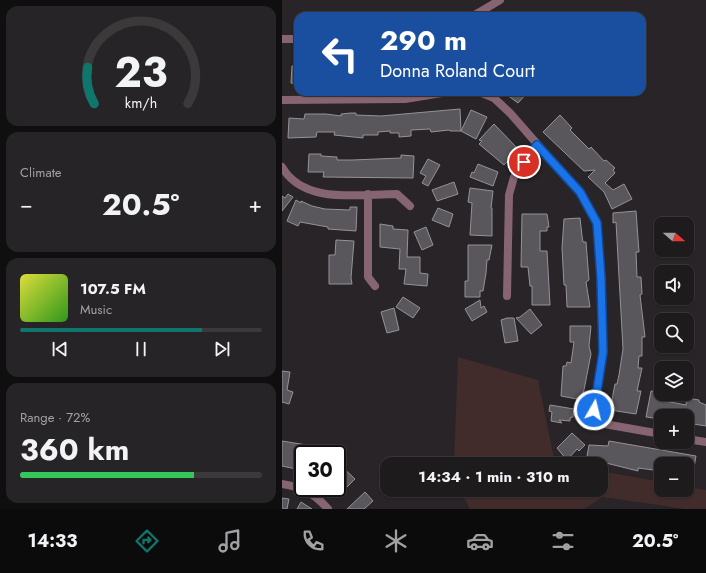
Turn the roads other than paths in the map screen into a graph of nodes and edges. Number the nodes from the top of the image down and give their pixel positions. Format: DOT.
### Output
graph roads {
  1 [pos="500,0"];
  2 [pos="480,12"];
  3 [pos="282,39"];
  4 [pos="294,39"];
  5 [pos="423,96"];
  6 [pos="489,96"];
  7 [pos="282,100"];
  8 [pos="537,145"];
  9 [pos="282,167"];
  10 [pos="368,194"];
  11 [pos="410,206"];
  12 [pos="375,286"];
  13 [pos="507,296"];
  14 [pos="654,433"];
  15 [pos="694,440"];
  16 [pos="706,442"];
  17 [pos="282,484"];
  18 [pos="328,509"];
  1 -- 2 [label="street"];
  3 -- 4 [label="street"];
  5 -- 7 [label="street"];
  6 -- 8 [label="street"];
  8 -- 13 [label="street"];
  8 -- 14 [label="street"];
  9 -- 10 [label="street"];
  10 -- 11 [label="street"];
  10 -- 12 [label="street"];
  15 -- 16 [label="street"];
  17 -- 18 [label="street"];
}
